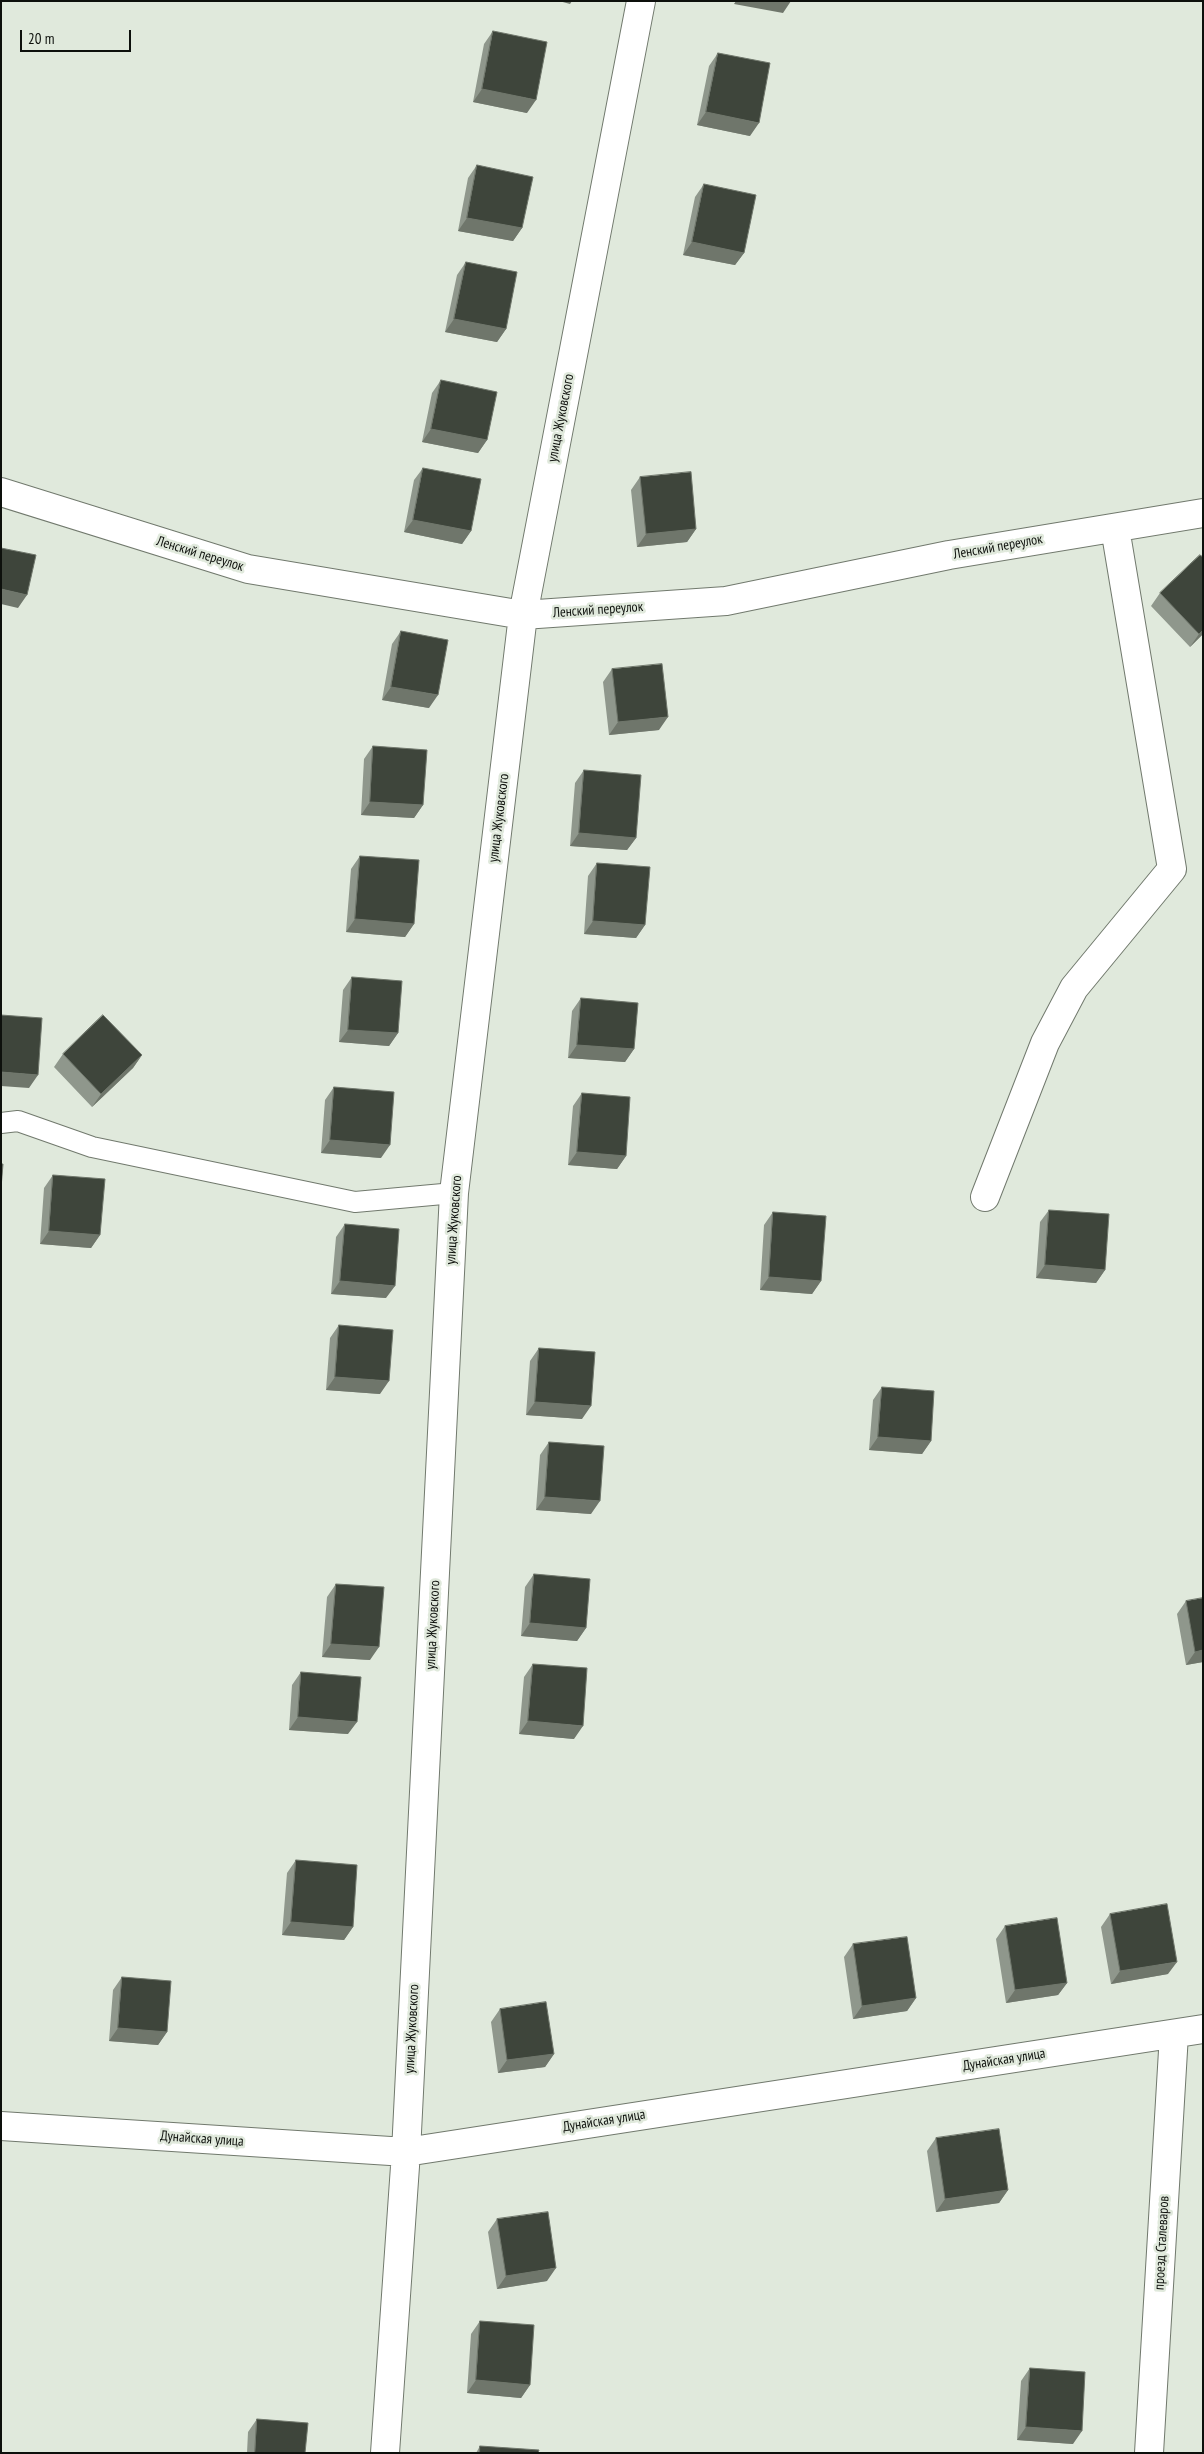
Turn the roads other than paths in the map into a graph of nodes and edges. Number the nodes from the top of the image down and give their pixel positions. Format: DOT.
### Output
graph roads {
  1 [pos="641,1"];
  2 [pos="1,492"];
  3 [pos="1203,513"];
  4 [pos="1115,528"];
  5 [pos="523,615"];
  6 [pos="1,1123"];
  7 [pos="454,1193"];
  8 [pos="985,1197"];
  9 [pos="1203,2029"];
  10 [pos="1174,2034"];
  11 [pos="1,2126"];
  12 [pos="406,2152"];
  13 [pos="385,2453"];
  14 [pos="1149,2453"];
  1 -- 5 [label="street, улица Жуковского"];
  2 -- 5 [label="street, Ленский переулок"];
  3 -- 4 [label="street, Ленский переулок"];
  4 -- 5 [label="street, Ленский переулок"];
  4 -- 8 [label="street"];
  5 -- 7 [label="street, улица Жуковского"];
  6 -- 7 [label="lane"];
  7 -- 12 [label="street, улица Жуковского"];
  9 -- 10 [label="street, Дунайская улица"];
  10 -- 12 [label="street, Дунайская улица"];
  10 -- 14 [label="street, проезд Сталеваров"];
  11 -- 12 [label="street, Дунайская улица"];
  12 -- 13 [label="street, улица Жуковского"];
}
